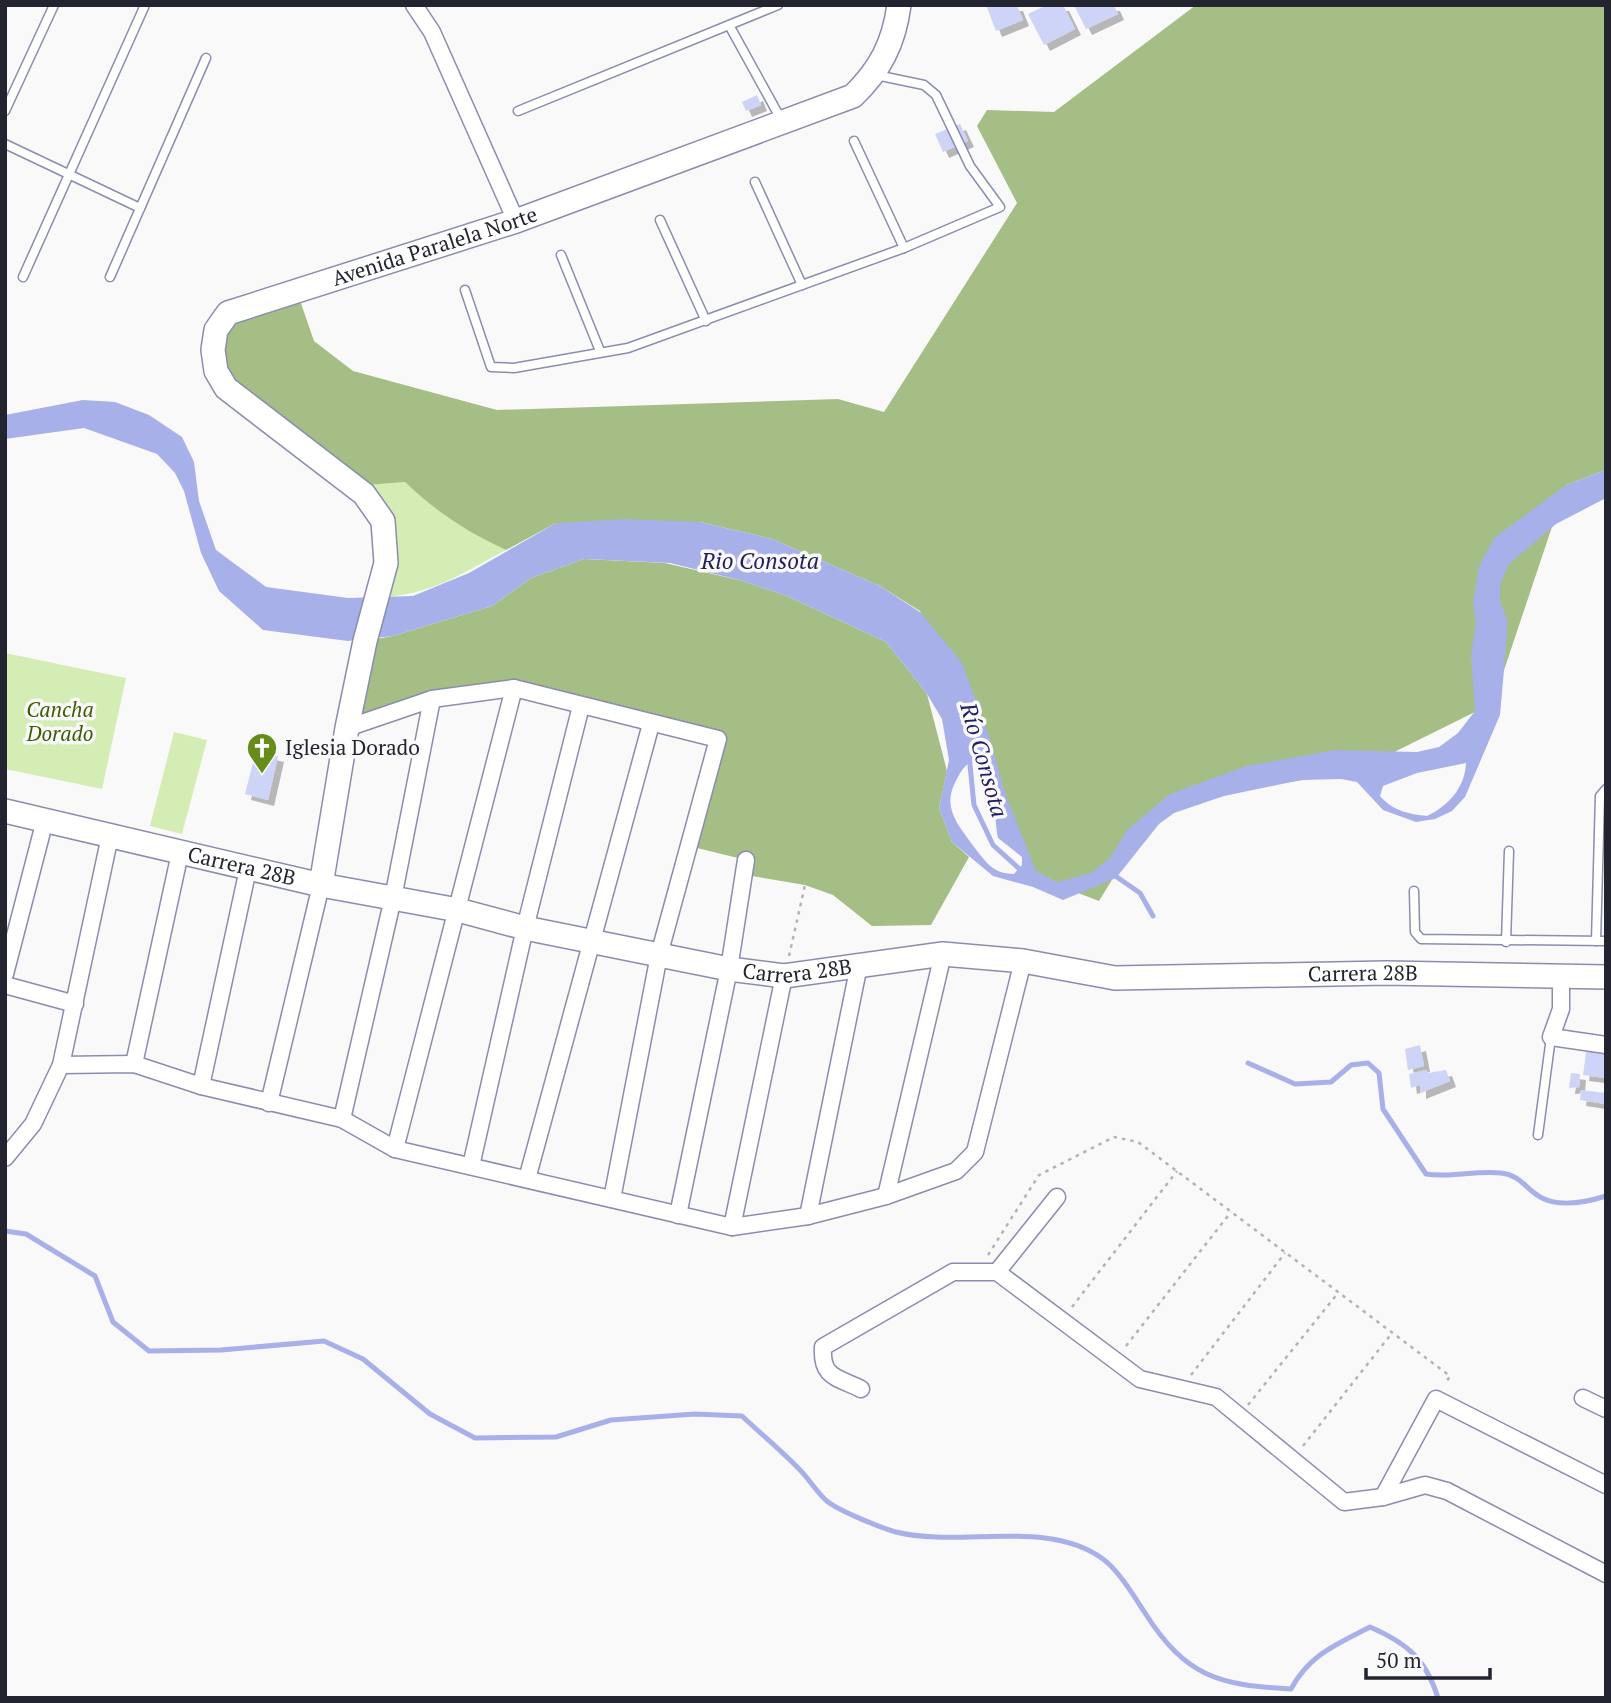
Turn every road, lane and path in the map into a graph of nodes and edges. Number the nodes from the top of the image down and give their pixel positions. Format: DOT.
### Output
graph roads {
  1 [pos="54,5"];
  2 [pos="145,5"];
  3 [pos="414,5"];
  4 [pos="778,5"];
  5 [pos="899,5"];
  6 [pos="729,25"];
  7 [pos="206,58"];
  8 [pos="875,75"];
  9 [pos="5,111"];
  10 [pos="519,111"];
  11 [pos="784,124"];
  12 [pos="854,141"];
  13 [pos="5,144"];
  14 [pos="68,174"];
  15 [pos="755,182"];
  16 [pos="140,208"];
  17 [pos="660,220"];
  18 [pos="516,221"];
  19 [pos="904,248"];
  20 [pos="561,255"];
  21 [pos="23,276"];
  22 [pos="110,276"];
  23 [pos="802,285"];
  24 [pos="465,290"];
  25 [pos="706,321"];
  26 [pos="600,351"];
  27 [pos="514,688"];
  28 [pos="432,699"];
  29 [pos="581,706"];
  30 [pos="651,724"];
  31 [pos="347,728"];
  32 [pos="1606,789"];
  33 [pos="5,811"];
  34 [pos="45,820"];
  35 [pos="110,836"];
  36 [pos="1509,851"];
  37 [pos="180,853"];
  38 [pos="746,860"];
  39 [pos="248,869"];
  40 [pos="321,885"];
  41 [pos="804,885"];
  42 [pos="1414,891"];
  43 [pos="393,898"];
  44 [pos="458,910"];
  45 [pos="524,928"];
  46 [pos="594,941"];
  47 [pos="1596,941"];
  48 [pos="1606,941"];
  49 [pos="1506,942"];
  50 [pos="943,954"];
  51 [pos="659,955"];
  52 [pos="1023,961"];
  53 [pos="859,965"];
  54 [pos="729,969"];
  55 [pos="5,974"];
  56 [pos="784,976"];
  57 [pos="1562,976"];
  58 [pos="1606,977"];
  59 [pos="5,985"];
  60 [pos="75,1004"];
  61 [pos="1551,1037"];
  62 [pos="1606,1045"];
  63 [pos="134,1064"];
  64 [pos="61,1065"];
  65 [pos="201,1086"];
  66 [pos="269,1103"];
  67 [pos="342,1119"];
  68 [pos="1538,1135"];
  69 [pos="395,1149"];
  70 [pos="5,1158"];
  71 [pos="471,1166"];
  72 [pos="1177,1171"];
  73 [pos="527,1179"];
  74 [pos="887,1196"];
  75 [pos="1057,1197"];
  76 [pos="612,1199"];
  77 [pos="1231,1212"];
  78 [pos="678,1215"];
  79 [pos="808,1216"];
  80 [pos="732,1227"];
  81 [pos="1285,1253"];
  82 [pos="997,1272"];
  83 [pos="976,1273"];
  84 [pos="1338,1293"];
  85 [pos="1062,1320"];
  86 [pos="1392,1333"];
  87 [pos="1115,1360"];
  88 [pos="1450,1377"];
  89 [pos="1180,1388"];
  90 [pos="861,1389"];
  91 [pos="1583,1398"];
  92 [pos="1606,1409"];
  93 [pos="1240,1416"];
  94 [pos="1293,1460"];
  95 [pos="1606,1485"];
  96 [pos="1384,1497"];
  97 [pos="1606,1574"];
  1 -- 9 [label="lane"];
  2 -- 14 [label="lane"];
  3 -- 18 [label="street"];
  4 -- 6 [label="lane"];
  5 -- 8 [label="street, Avenida Paralela Norte"];
  6 -- 10 [label="lane"];
  6 -- 11 [label="lane"];
  7 -- 16 [label="lane"];
  8 -- 11 [label="street, Avenida Paralela Norte"];
  8 -- 19 [label="lane"];
  11 -- 18 [label="street, Avenida Paralela Norte"];
  12 -- 19 [label="lane"];
  13 -- 14 [label="lane"];
  14 -- 16 [label="lane"];
  14 -- 21 [label="lane"];
  15 -- 23 [label="lane"];
  16 -- 22 [label="lane"];
  17 -- 25 [label="lane"];
  18 -- 31 [label="street, Avenida Paralela Norte"];
  19 -- 23 [label="lane"];
  20 -- 26 [label="lane"];
  23 -- 25 [label="lane"];
  24 -- 26 [label="lane"];
  25 -- 26 [label="lane"];
  27 -- 28 [label="street"];
  27 -- 29 [label="street"];
  27 -- 44 [label="street"];
  28 -- 31 [label="street"];
  28 -- 43 [label="street"];
  29 -- 30 [label="street"];
  29 -- 45 [label="street"];
  30 -- 46 [label="street"];
  30 -- 51 [label="street"];
  31 -- 40 [label="street, Avenida Paralela Norte"];
  32 -- 47 [label="lane"];
  33 -- 34 [label="street, Carrera 28B"];
  34 -- 35 [label="street, Carrera 28B"];
  34 -- 55 [label="street"];
  35 -- 37 [label="street, Carrera 28B"];
  35 -- 60 [label="street"];
  36 -- 49 [label="lane"];
  37 -- 39 [label="street, Carrera 28B"];
  37 -- 63 [label="street"];
  38 -- 54 [label="street"];
  39 -- 40 [label="street, Carrera 28B"];
  39 -- 65 [label="street"];
  40 -- 43 [label="street, Carrera 28B"];
  40 -- 66 [label="street"];
  41 -- 56 [label="path"];
  42 -- 49 [label="lane"];
  43 -- 44 [label="street, Carrera 28B"];
  43 -- 67 [label="street"];
  44 -- 45 [label="street, Carrera 28B"];
  44 -- 69 [label="street"];
  45 -- 46 [label="street, Carrera 28B"];
  45 -- 71 [label="street"];
  46 -- 51 [label="street, Carrera 28B"];
  46 -- 73 [label="street"];
  47 -- 48 [label="lane"];
  47 -- 49 [label="lane"];
  50 -- 52 [label="street, Carrera 28B"];
  50 -- 53 [label="street, Carrera 28B"];
  50 -- 74 [label="street"];
  51 -- 54 [label="street, Carrera 28B"];
  51 -- 76 [label="street"];
  52 -- 57 [label="street, Carrera 28B"];
  52 -- 74 [label="street"];
  53 -- 56 [label="street, Carrera 28B"];
  53 -- 79 [label="street"];
  54 -- 56 [label="street, Carrera 28B"];
  54 -- 78 [label="street"];
  56 -- 80 [label="street"];
  57 -- 58 [label="street, Carrera 28B"];
  57 -- 61 [label="street"];
  59 -- 60 [label="street"];
  60 -- 64 [label="street"];
  61 -- 62 [label="street"];
  61 -- 68 [label="lane"];
  63 -- 64 [label="street"];
  63 -- 65 [label="street"];
  64 -- 70 [label="street"];
  65 -- 66 [label="street"];
  66 -- 67 [label="street"];
  67 -- 69 [label="street"];
  69 -- 71 [label="street"];
  71 -- 73 [label="street"];
  72 -- 77 [label="path"];
  72 -- 83 [label="path"];
  72 -- 85 [label="path"];
  73 -- 76 [label="street"];
  74 -- 79 [label="street"];
  75 -- 82 [label="street"];
  76 -- 78 [label="street"];
  77 -- 81 [label="path"];
  77 -- 87 [label="path"];
  78 -- 80 [label="street"];
  79 -- 80 [label="street"];
  81 -- 84 [label="path"];
  81 -- 89 [label="path"];
  82 -- 83 [label="street"];
  82 -- 85 [label="street"];
  83 -- 90 [label="street"];
  84 -- 86 [label="path"];
  84 -- 93 [label="path"];
  85 -- 87 [label="street"];
  86 -- 88 [label="path"];
  86 -- 94 [label="path"];
  87 -- 89 [label="street"];
  89 -- 93 [label="street"];
  91 -- 92 [label="street"];
  93 -- 94 [label="street"];
  94 -- 96 [label="street"];
  95 -- 96 [label="street"];
  96 -- 97 [label="street"];
}
